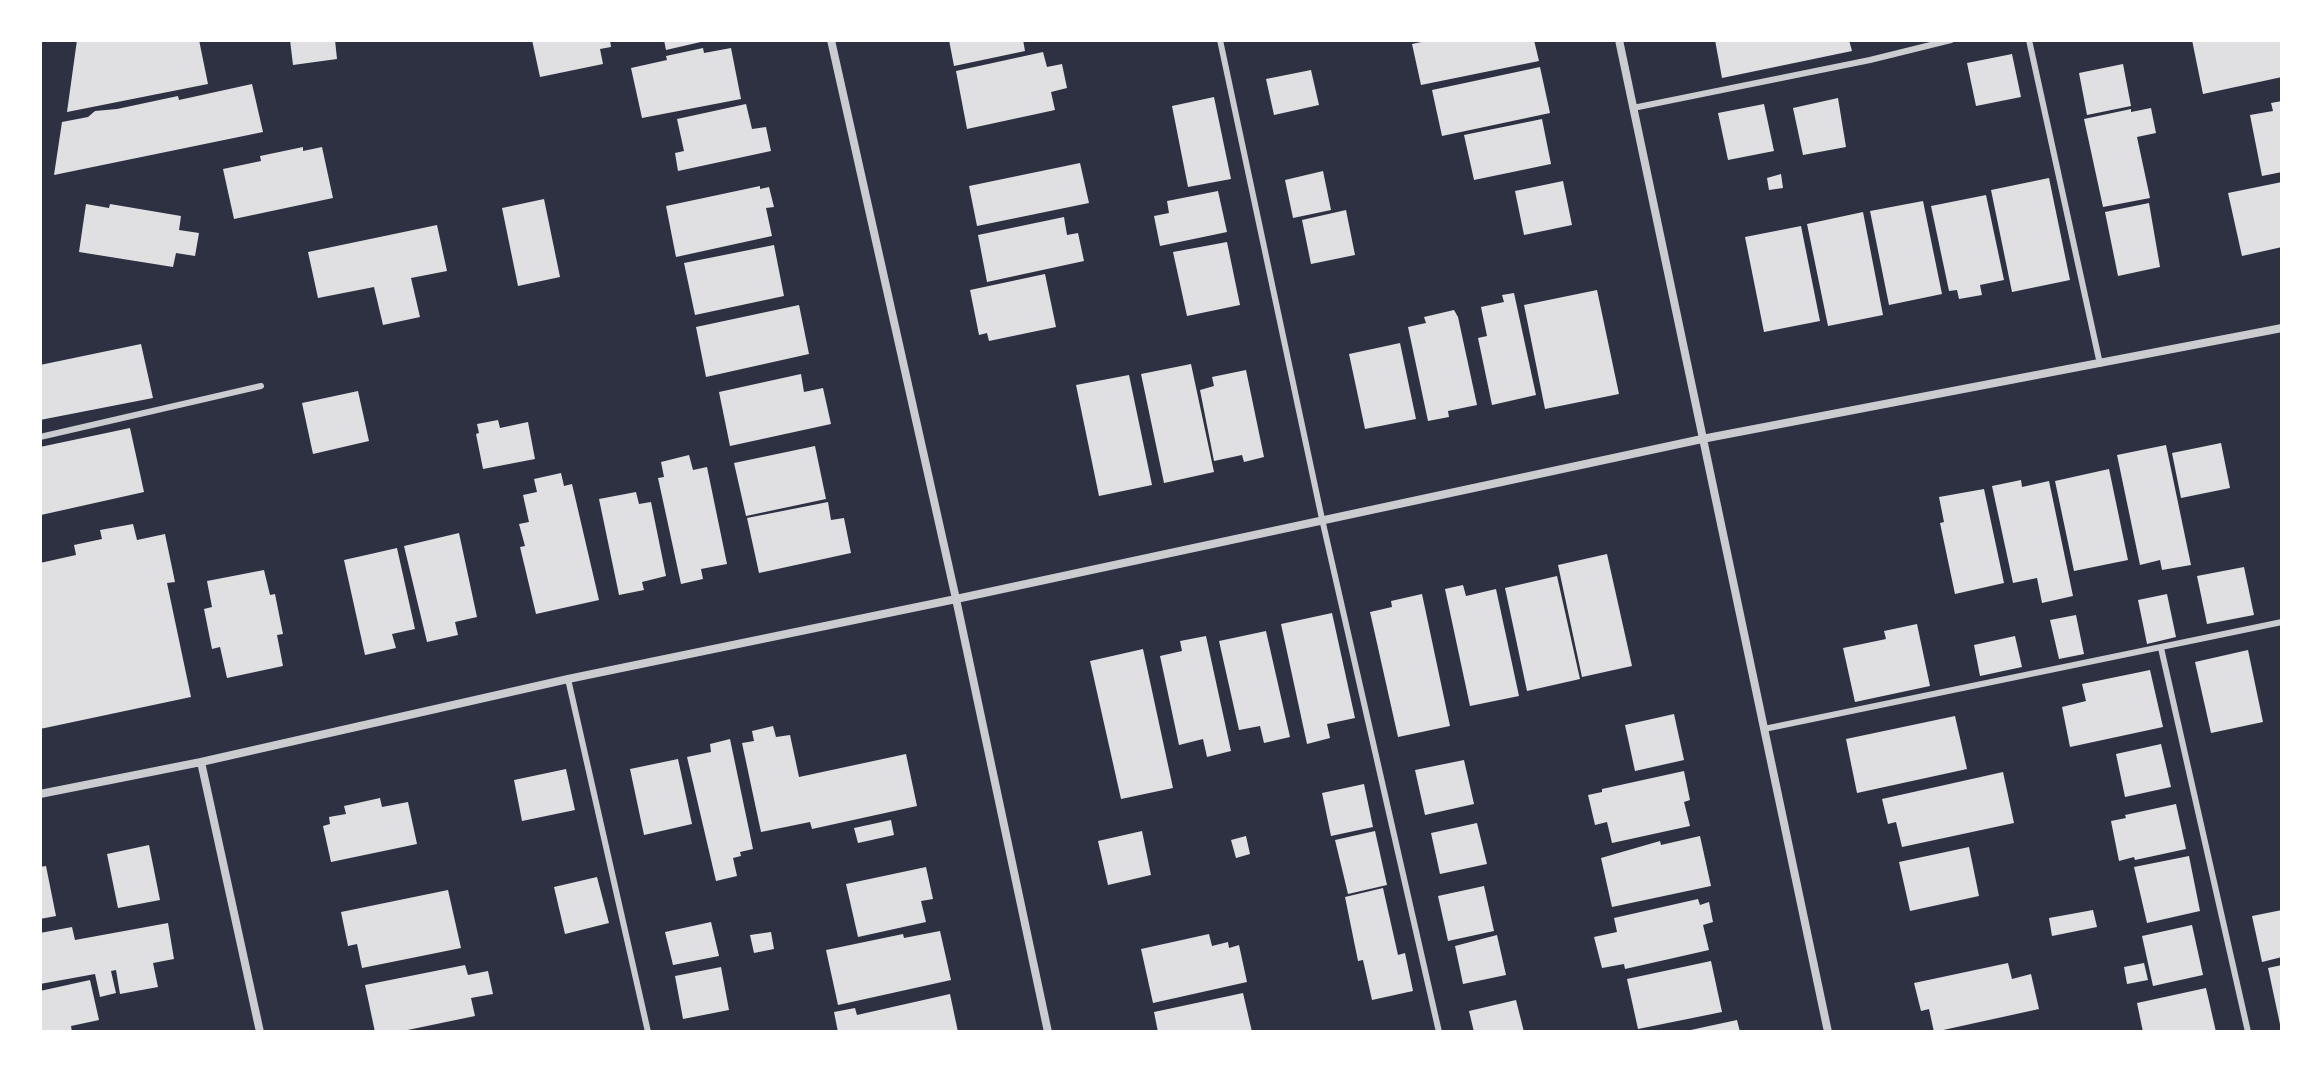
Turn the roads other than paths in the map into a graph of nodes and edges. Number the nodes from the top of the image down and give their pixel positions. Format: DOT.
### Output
graph roads {
  1 [pos="831,40"];
  2 [pos="1220,40"];
  3 [pos="1619,40"];
  4 [pos="1951,40"];
  5 [pos="2029,40"];
  6 [pos="1633,108"];
  7 [pos="2282,328"];
  8 [pos="2100,364"];
  9 [pos="261,386"];
  10 [pos="40,437"];
  11 [pos="1702,439"];
  12 [pos="1322,519"];
  13 [pos="956,599"];
  14 [pos="2282,622"];
  15 [pos="2161,648"];
  16 [pos="568,679"];
  17 [pos="1764,729"];
  18 [pos="201,762"];
  19 [pos="40,794"];
  20 [pos="260,1032"];
  21 [pos="648,1032"];
  22 [pos="1048,1032"];
  23 [pos="1439,1032"];
  24 [pos="1828,1032"];
  25 [pos="2248,1032"];
  1 -- 13 [label="street"];
  2 -- 12 [label="lane"];
  3 -- 6 [label="street"];
  4 -- 6 [label="lane"];
  5 -- 8 [label="lane"];
  6 -- 11 [label="street"];
  7 -- 8 [label="street"];
  8 -- 11 [label="street"];
  9 -- 10 [label="lane"];
  11 -- 12 [label="street"];
  11 -- 17 [label="street"];
  12 -- 13 [label="street"];
  12 -- 23 [label="lane"];
  13 -- 16 [label="street"];
  13 -- 22 [label="street"];
  14 -- 15 [label="lane"];
  15 -- 17 [label="lane"];
  15 -- 25 [label="lane"];
  16 -- 18 [label="street"];
  16 -- 21 [label="lane"];
  17 -- 24 [label="street"];
  18 -- 19 [label="street"];
  18 -- 20 [label="street"];
}
